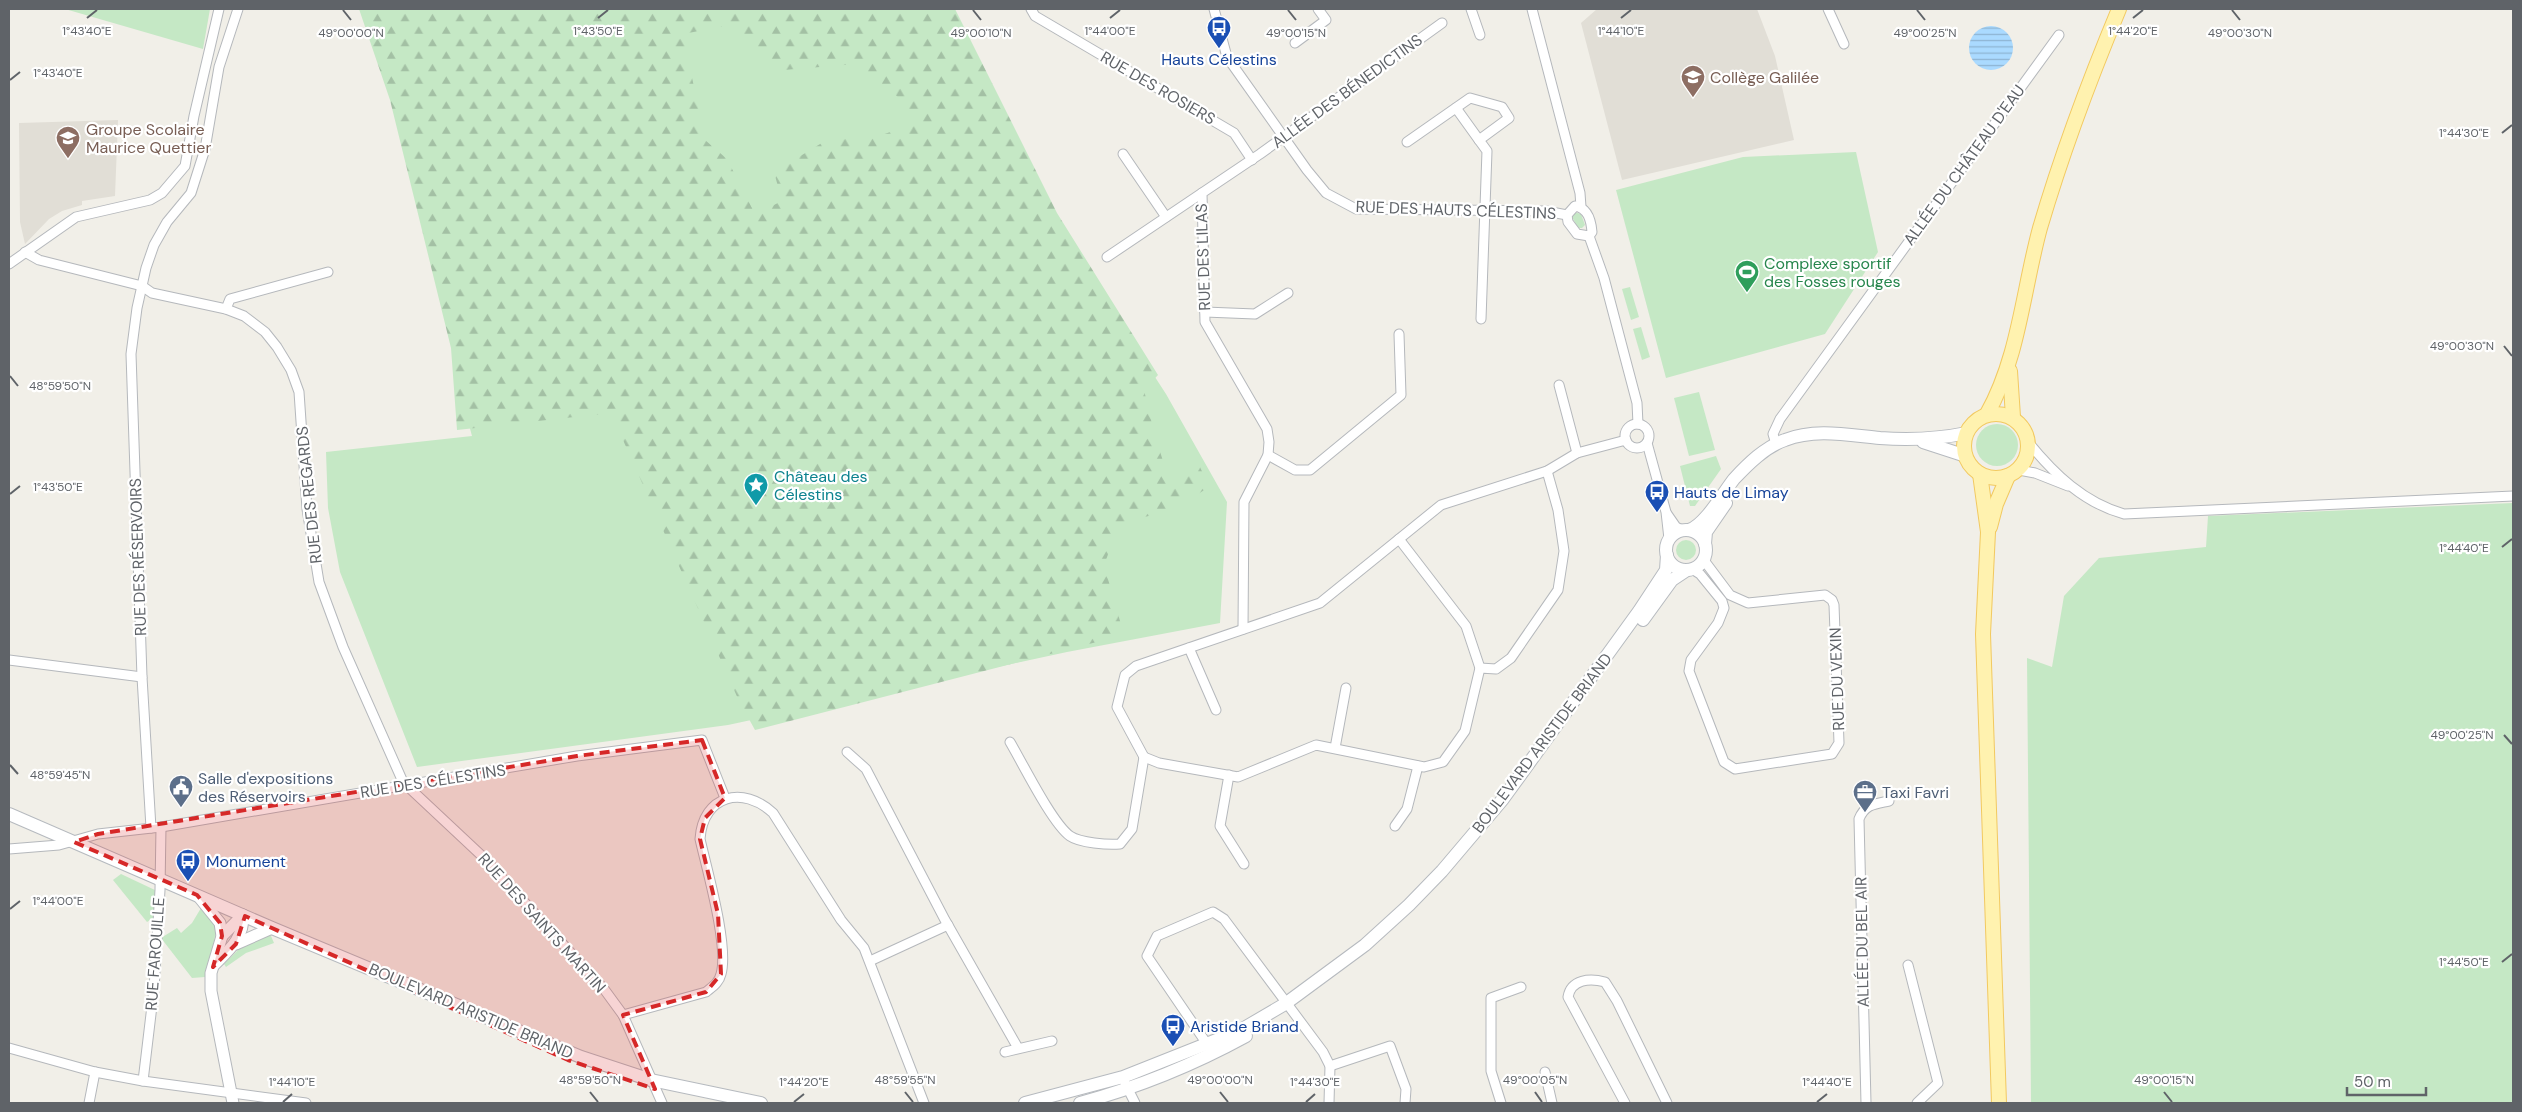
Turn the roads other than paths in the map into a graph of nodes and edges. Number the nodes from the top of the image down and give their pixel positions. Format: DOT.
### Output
graph roads {
  1 [pos="218,9"];
  2 [pos="238,9"];
  3 [pos="1031,9"];
  4 [pos="1214,9"];
  5 [pos="1318,9"];
  6 [pos="1471,9"];
  7 [pos="1532,9"];
  8 [pos="1828,9"];
  9 [pos="2119,9"];
  10 [pos="1442,23"];
  11 [pos="1480,35"];
  12 [pos="2059,35"];
  13 [pos="1295,43"];
  14 [pos="1844,44"];
  15 [pos="1456,108"];
  16 [pos="1283,136"];
  17 [pos="1479,140"];
  18 [pos="1407,142"];
  19 [pos="1123,154"];
  20 [pos="1252,160"];
  21 [pos="1202,193"];
  22 [pos="1581,207"];
  23 [pos="1484,211"];
  24 [pos="1567,215"];
  25 [pos="1166,217"];
  26 [pos="1589,236"];
  27 [pos="25,252"];
  28 [pos="1107,257"];
  29 [pos="9,264"];
  30 [pos="328,272"];
  31 [pos="142,286"];
  32 [pos="1288,293"];
  33 [pos="226,309"];
  34 [pos="1205,312"];
  35 [pos="1481,319"];
  36 [pos="1399,334"];
  37 [pos="2010,363"];
  38 [pos="1559,385"];
  39 [pos="1987,414"];
  40 [pos="2013,418"];
  41 [pos="1638,424"];
  42 [pos="1967,432"];
  43 [pos="1916,439"];
  44 [pos="1626,440"];
  45 [pos="2028,442"];
  46 [pos="1647,443"];
  47 [pos="1776,444"];
  48 [pos="1577,453"];
  49 [pos="1268,455"];
  50 [pos="1966,456"];
  51 [pos="1751,462"];
  52 [pos="1547,471"];
  53 [pos="2013,473"];
  54 [pos="1980,474"];
  55 [pos="2073,488"];
  56 [pos="2513,496"];
  57 [pos="1666,512"];
  58 [pos="1685,530"];
  59 [pos="1988,532"];
  60 [pos="1399,538"];
  61 [pos="1669,540"];
  62 [pos="1705,550"];
  63 [pos="1667,555"];
  64 [pos="1689,569"];
  65 [pos="1243,629"];
  66 [pos="1189,648"];
  67 [pos="9,660"];
  68 [pos="1480,668"];
  69 [pos="142,677"];
  70 [pos="1346,688"];
  71 [pos="1216,710"];
  72 [pos="1010,742"];
  73 [pos="1335,748"];
  74 [pos="847,752"];
  75 [pos="1144,757"];
  76 [pos="1418,766"];
  77 [pos="1229,776"];
  78 [pos="407,785"];
  79 [pos="724,798"];
  80 [pos="1889,801"];
  81 [pos="9,814"];
  82 [pos="1395,826"];
  83 [pos="156,827"];
  84 [pos="74,842"];
  85 [pos="9,849"];
  86 [pos="1244,864"];
  87 [pos="159,878"];
  88 [pos="197,895"];
  89 [pos="243,915"];
  90 [pos="948,925"];
  91 [pos="272,928"];
  92 [pos="222,936"];
  93 [pos="236,944"];
  94 [pos="870,961"];
  95 [pos="1908,965"];
  96 [pos="213,967"];
  97 [pos="1521,987"];
  98 [pos="1287,1006"];
  99 [pos="622,1015"];
  100 [pos="1052,1041"];
  101 [pos="1207,1044"];
  102 [pos="9,1048"];
  103 [pos="1018,1048"];
  104 [pos="1005,1052"];
  105 [pos="1330,1066"];
  106 [pos="95,1072"];
  107 [pos="1545,1072"];
  108 [pos="143,1081"];
  109 [pos="1125,1083"];
  110 [pos="653,1084"];
  111 [pos="232,1098"];
  112 [pos="290,1102"];
  113 [pos="90,1103"];
  114 [pos="306,1103"];
  115 [pos="662,1103"];
  116 [pos="720,1103"];
  117 [pos="761,1103"];
  118 [pos="924,1103"];
  119 [pos="1025,1103"];
  120 [pos="1080,1103"];
  121 [pos="1135,1103"];
  122 [pos="1330,1103"];
  123 [pos="1405,1103"];
  124 [pos="1501,1103"];
  125 [pos="1552,1103"];
  126 [pos="1625,1103"];
  127 [pos="1667,1103"];
  128 [pos="1866,1103"];
  129 [pos="1917,1103"];
  130 [pos="2000,1103"];
  1 -- 27 [label="street"];
  2 -- 31 [label="street, RUE DES RÉSERVOIRS"];
  3 -- 20 [label="street, RUE DES ROSIERS"];
  4 -- 16 [label="street, RUE DES HAUTS CÉLESTINS"];
  5 -- 13 [label="street"];
  6 -- 11 [label="street"];
  7 -- 22 [label="street"];
  8 -- 14 [label="street"];
  9 -- 37 [label="main road"];
  10 -- 16 [label="street, ALLÉE DES BÉNEDICTINS"];
  12 -- 47 [label="street, ALLÉE DU CHÂTEAU D'EAU"];
  15 -- 17 [label="street"];
  15 -- 17 [label="street"];
  15 -- 18 [label="street"];
  16 -- 20 [label="street, ALLÉE DES BÉNEDICTINS"];
  16 -- 23 [label="street, RUE DES HAUTS CÉLESTINS"];
  17 -- 23 [label="street"];
  19 -- 25 [label="street"];
  20 -- 21 [label="street, RUE DES LILAS"];
  21 -- 25 [label="street"];
  21 -- 34 [label="street, RUE DES LILAS"];
  22 -- 24 [label="street"];
  22 -- 26 [label="street"];
  23 -- 24 [label="street, RUE DES HAUTS CÉLESTINS"];
  23 -- 35 [label="street"];
  24 -- 26 [label="street"];
  25 -- 28 [label="street"];
  26 -- 41 [label="street"];
  27 -- 29 [label="street"];
  27 -- 31 [label="street, RUE DES REGARDS"];
  30 -- 33 [label="street"];
  31 -- 33 [label="street, RUE DES REGARDS"];
  31 -- 69 [label="street, RUE DES RÉSERVOIRS"];
  32 -- 34 [label="street"];
  33 -- 78 [label="street, RUE DES REGARDS"];
  34 -- 49 [label="street, RUE DES LILAS"];
  36 -- 49 [label="street"];
  37 -- 39 [label="main road"];
  37 -- 40 [label="main road"];
  38 -- 48 [label="street"];
  39 -- 40 [label="main road"];
  39 -- 42 [label="main road"];
  40 -- 45 [label="main road"];
  41 -- 44 [label="street"];
  41 -- 46 [label="street"];
  42 -- 43 [label="main road"];
  42 -- 50 [label="main road"];
  43 -- 47 [label="main road"];
  43 -- 50 [label="main road"];
  44 -- 46 [label="street"];
  44 -- 48 [label="street"];
  45 -- 53 [label="main road"];
  45 -- 55 [label="street"];
  46 -- 57 [label="street"];
  47 -- 51 [label="main road"];
  48 -- 52 [label="street"];
  49 -- 65 [label="street"];
  50 -- 54 [label="main road"];
  51 -- 58 [label="main road"];
  51 -- 62 [label="main road"];
  52 -- 60 [label="street"];
  52 -- 68 [label="street"];
  53 -- 54 [label="main road"];
  53 -- 55 [label="street"];
  53 -- 59 [label="main road"];
  54 -- 59 [label="main road"];
  55 -- 56 [label="street"];
  57 -- 58 [label="street"];
  57 -- 61 [label="street"];
  58 -- 61 [label="main road"];
  58 -- 62 [label="main road"];
  59 -- 130 [label="main road"];
  60 -- 65 [label="street"];
  60 -- 68 [label="street"];
  61 -- 63 [label="main road"];
  62 -- 64 [label="main road"];
  62 -- 64 [label="street, RUE DU VEXIN"];
  63 -- 64 [label="main road"];
  63 -- 98 [label="main road, BOULEVARD ARISTIDE BRIAND"];
  64 -- 98 [label="main road, BOULEVARD ARISTIDE BRIAND"];
  65 -- 66 [label="street"];
  66 -- 71 [label="street"];
  66 -- 75 [label="street"];
  67 -- 69 [label="street"];
  68 -- 76 [label="street"];
  69 -- 83 [label="street, RUE DES RÉSERVOIRS"];
  70 -- 73 [label="street"];
  72 -- 75 [label="street"];
  73 -- 76 [label="street"];
  73 -- 77 [label="street"];
  74 -- 90 [label="street"];
  75 -- 77 [label="street"];
  76 -- 82 [label="street"];
  77 -- 86 [label="street"];
  78 -- 79 [label="street, RUE DES CÉLESTINS"];
  78 -- 83 [label="street, RUE DES CÉLESTINS"];
  78 -- 99 [label="street, RUE DES SAINTS MARTIN"];
  79 -- 94 [label="street"];
  79 -- 99 [label="street"];
  80 -- 128 [label="street, ALLÉE DU BEL AIR"];
  81 -- 84 [label="main road, BOULEVARD ARISTIDE BRIAND"];
  83 -- 84 [label="street, RUE DES CÉLESTINS"];
  83 -- 87 [label="street, RUE FAROUILLE"];
  84 -- 85 [label="street, RUE DES CÉLESTINS"];
  84 -- 87 [label="main road, BOULEVARD ARISTIDE BRIAND"];
  87 -- 88 [label="main road, BOULEVARD ARISTIDE BRIAND"];
  87 -- 108 [label="street, RUE FAROUILLE"];
  88 -- 89 [label="main road, BOULEVARD ARISTIDE BRIAND"];
  88 -- 92 [label="street"];
  89 -- 91 [label="main road, BOULEVARD ARISTIDE BRIAND"];
  89 -- 92 [label="street"];
  89 -- 93 [label="street"];
  90 -- 94 [label="street"];
  90 -- 103 [label="street"];
  91 -- 93 [label="street"];
  91 -- 110 [label="main road, BOULEVARD ARISTIDE BRIAND"];
  92 -- 96 [label="street"];
  93 -- 96 [label="street"];
  94 -- 118 [label="street"];
  95 -- 129 [label="street"];
  96 -- 111 [label="street"];
  97 -- 124 [label="street"];
  98 -- 101 [label="main road, BOULEVARD ARISTIDE BRIAND"];
  98 -- 101 [label="street"];
  98 -- 105 [label="street"];
  98 -- 109 [label="main road, BOULEVARD ARISTIDE BRIAND"];
  99 -- 110 [label="street, RUE DES SAINTS MARTIN"];
  100 -- 103 [label="street"];
  101 -- 109 [label="main road, BOULEVARD ARISTIDE BRIAND"];
  102 -- 106 [label="street"];
  103 -- 104 [label="street"];
  105 -- 122 [label="street"];
  105 -- 123 [label="street"];
  106 -- 108 [label="street"];
  106 -- 113 [label="street"];
  107 -- 125 [label="street"];
  108 -- 111 [label="street"];
  109 -- 119 [label="main road, BOULEVARD ARISTIDE BRIAND"];
  109 -- 120 [label="main road, BOULEVARD ARISTIDE BRIAND"];
  109 -- 121 [label="street"];
  110 -- 115 [label="street, RUE DES SAINTS MARTIN"];
  110 -- 116 [label="main road, BOULEVARD ARISTIDE BRIAND"];
  110 -- 117 [label="main road, BOULEVARD ARISTIDE BRIAND"];
  111 -- 112 [label="street"];
  112 -- 114 [label="street"];
  126 -- 127 [label="street"];
}
